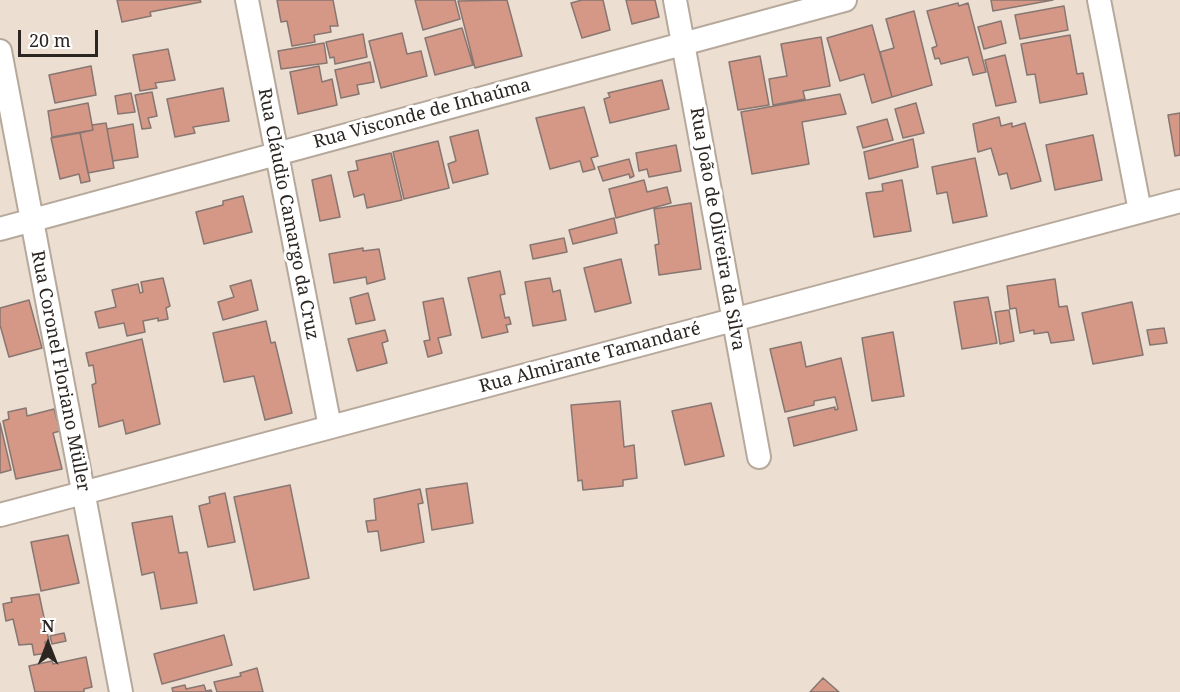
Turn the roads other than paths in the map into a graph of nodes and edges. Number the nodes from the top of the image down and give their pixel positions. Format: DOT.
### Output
graph roads {
  1 [pos="247,0"];
  2 [pos="675,0"];
  3 [pos="845,0"];
  4 [pos="1099,0"];
  5 [pos="683,44"];
  6 [pos="0,51"];
  7 [pos="277,153"];
  8 [pos="1180,201"];
  9 [pos="1140,212"];
  10 [pos="32,220"];
  11 [pos="0,229"];
  12 [pos="734,319"];
  13 [pos="330,427"];
  14 [pos="759,457"];
  15 [pos="83,493"];
  16 [pos="0,515"];
  17 [pos="121,692"];
  1 -- 7 [label="street, Rua Cláudio Camargo da Cruz"];
  2 -- 5 [label="street, Rua João de Oliveira da Silva"];
  3 -- 5 [label="street, Rua Visconde de Inhaúma"];
  4 -- 9 [label="street"];
  5 -- 7 [label="street, Rua Visconde de Inhaúma"];
  5 -- 12 [label="street, Rua João de Oliveira da Silva"];
  6 -- 10 [label="street, Rua Coronel Floriano Müller"];
  7 -- 10 [label="street, Rua Visconde de Inhaúma"];
  7 -- 13 [label="street, Rua Cláudio Camargo da Cruz"];
  8 -- 9 [label="street, Rua Almirante Tamandaré"];
  9 -- 12 [label="street, Rua Almirante Tamandaré"];
  10 -- 11 [label="street, Rua Visconde de Inhaúma"];
  10 -- 15 [label="street, Rua Coronel Floriano Müller"];
  12 -- 13 [label="street, Rua Almirante Tamandaré"];
  12 -- 14 [label="street, Rua João de Oliveira da Silva"];
  13 -- 15 [label="street, Rua Almirante Tamandaré"];
  15 -- 16 [label="street, Rua Almirante Tamandaré"];
  15 -- 17 [label="street, Rua Coronel Floriano Müller"];
}
